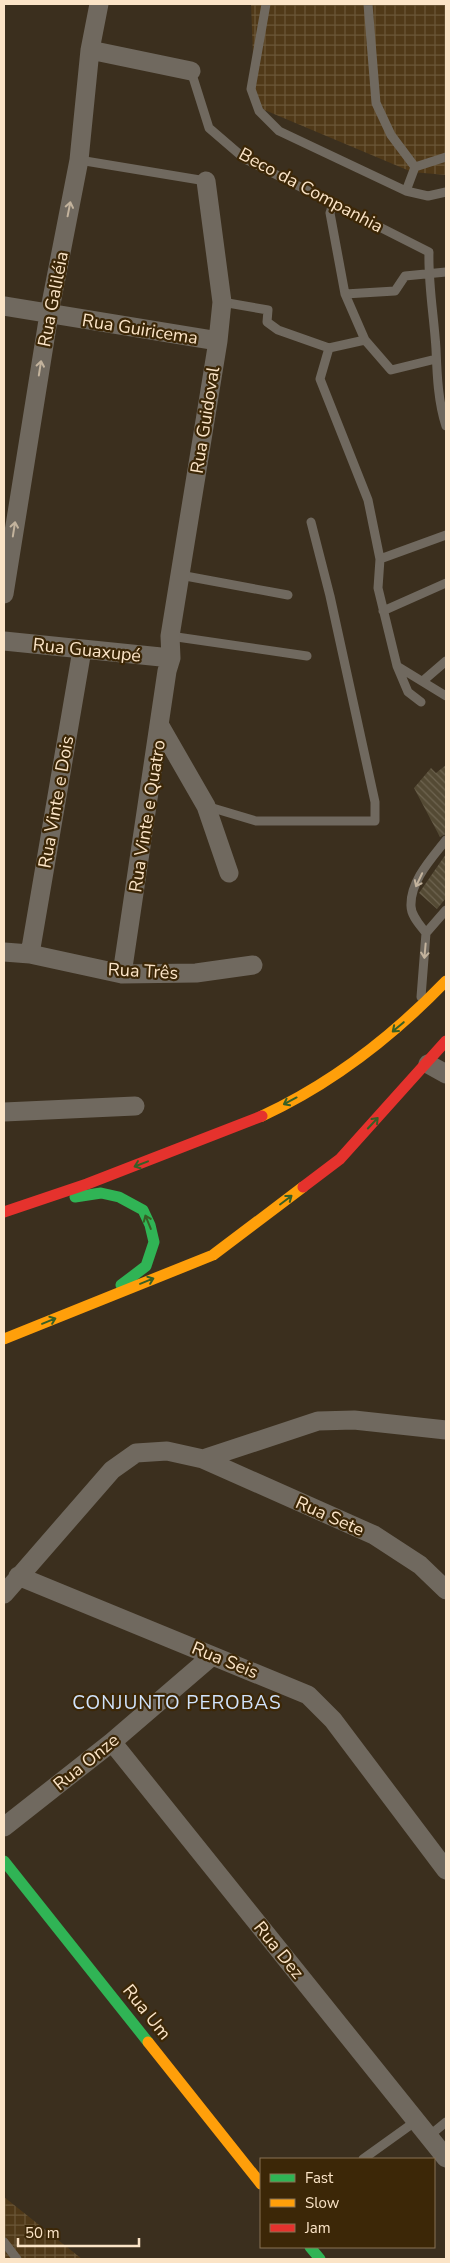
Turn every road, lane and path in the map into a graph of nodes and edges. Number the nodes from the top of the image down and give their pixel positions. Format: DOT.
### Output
graph roads {
  1 [pos="99,4"];
  2 [pos="266,4"];
  3 [pos="368,4"];
  4 [pos="90,50"];
  5 [pos="191,71"];
  6 [pos="446,157"];
  7 [pos="79,160"];
  8 [pos="415,167"];
  9 [pos="206,181"];
  10 [pos="406,191"];
  11 [pos="446,192"];
  12 [pos="333,204"];
  13 [pos="446,272"];
  14 [pos="429,273"];
  15 [pos="345,294"];
  16 [pos="222,302"];
  17 [pos="4,306"];
  18 [pos="48,314"];
  19 [pos="365,340"];
  20 [pos="218,341"];
  21 [pos="329,348"];
  22 [pos="436,349"];
  23 [pos="446,351"];
  24 [pos="436,359"];
  25 [pos="446,426"];
  26 [pos="311,522"];
  27 [pos="446,534"];
  28 [pos="380,559"];
  29 [pos="180,575"];
  30 [pos="446,583"];
  31 [pos="4,594"];
  32 [pos="288,595"];
  33 [pos="383,611"];
  34 [pos="170,636"];
  35 [pos="4,641"];
  36 [pos="82,650"];
  37 [pos="307,656"];
  38 [pos="171,658"];
  39 [pos="446,662"];
  40 [pos="397,666"];
  41 [pos="424,680"];
  42 [pos="446,696"];
  43 [pos="421,702"];
  44 [pos="160,726"];
  45 [pos="206,806"];
  46 [pos="446,840"];
  47 [pos="229,873"];
  48 [pos="446,910"];
  49 [pos="426,933"];
  50 [pos="4,952"];
  51 [pos="30,954"];
  52 [pos="253,965"];
  53 [pos="122,974"];
  54 [pos="446,982"];
  55 [pos="420,1009"];
  56 [pos="446,1041"];
  57 [pos="428,1064"];
  58 [pos="446,1074"];
  59 [pos="135,1106"];
  60 [pos="4,1112"];
  61 [pos="35,1204"];
  62 [pos="4,1212"];
  63 [pos="102,1300"];
  64 [pos="4,1339"];
  65 [pos="446,1430"];
  66 [pos="203,1459"];
  67 [pos="18,1576"];
  68 [pos="446,1590"];
  69 [pos="4,1594"];
  70 [pos="212,1656"];
  71 [pos="112,1742"];
  72 [pos="4,1827"];
  73 [pos="4,1861"];
  74 [pos="446,1870"];
  75 [pos="4,1876"];
  76 [pos="416,2121"];
  77 [pos="446,2122"];
  78 [pos="429,2136"];
  79 [pos="363,2158"];
  80 [pos="446,2158"];
  81 [pos="260,2183"];
  82 [pos="260,2196"];
  83 [pos="4,2242"];
  84 [pos="300,2248"];
  85 [pos="311,2248"];
  86 [pos="17,2259"];
  87 [pos="309,2259"];
  88 [pos="320,2259"];
  1 -- 4 [label="street, Rua Galiléia"];
  2 -- 10 [label="lane"];
  3 -- 8 [label="lane"];
  4 -- 5 [label="street, Beco da Companhia"];
  4 -- 7 [label="street, Rua Galiléia"];
  5 -- 12 [label="lane, Beco da Companhia"];
  6 -- 8 [label="lane"];
  7 -- 9 [label="lane"];
  18 -- 7 [label="street, Rua Galiléia, one-way"];
  8 -- 10 [label="lane"];
  9 -- 16 [label="street, Rua Guidoval"];
  10 -- 11 [label="lane"];
  12 -- 14 [label="lane, Beco da Companhia"];
  12 -- 15 [label="lane"];
  13 -- 14 [label="lane"];
  14 -- 15 [label="lane"];
  14 -- 22 [label="lane"];
  15 -- 19 [label="lane"];
  16 -- 20 [label="street, Rua Guidoval"];
  16 -- 21 [label="lane"];
  17 -- 18 [label="street, Rua Guiricema"];
  18 -- 20 [label="street, Rua Guiricema"];
  31 -- 18 [label="street, Rua Galiléia, one-way"];
  19 -- 21 [label="lane"];
  19 -- 24 [label="lane"];
  20 -- 29 [label="street, Rua Guidoval"];
  21 -- 28 [label="lane"];
  22 -- 23 [label="lane"];
  22 -- 24 [label="lane"];
  24 -- 25 [label="lane"];
  26 -- 45 [label="lane"];
  27 -- 28 [label="lane"];
  28 -- 33 [label="lane"];
  29 -- 32 [label="lane"];
  29 -- 34 [label="street, Rua Guidoval"];
  30 -- 33 [label="lane"];
  33 -- 40 [label="lane"];
  34 -- 37 [label="lane"];
  34 -- 38 [label="street, Rua Guidoval"];
  35 -- 36 [label="street, Rua Guaxupé"];
  36 -- 38 [label="street, Rua Guaxupé"];
  36 -- 51 [label="street, Rua Vinte e Dois"];
  38 -- 44 [label="street, Rua Vinte e Quatro"];
  39 -- 41 [label="lane"];
  40 -- 41 [label="lane"];
  40 -- 43 [label="lane"];
  41 -- 42 [label="lane"];
  44 -- 45 [label="street"];
  44 -- 53 [label="street, Rua Vinte e Quatro"];
  45 -- 47 [label="street"];
  46 -- 49 [label="lane, one-way"];
  48 -- 49 [label="lane"];
  49 -- 55 [label="lane, one-way"];
  50 -- 51 [label="street, Rua Três"];
  51 -- 53 [label="street, Rua Três"];
  52 -- 53 [label="street, Rua Três"];
  54 -- 55 [label="main road"];
  55 -- 61 [label="main road, one-way"];
  56 -- 57 [label="main road"];
  57 -- 58 [label="street"];
  63 -- 57 [label="main road, one-way"];
  59 -- 60 [label="street"];
  61 -- 62 [label="main road"];
  63 -- 61 [label="main road, one-way"];
  64 -- 63 [label="main road, one-way"];
  65 -- 66 [label="street"];
  66 -- 67 [label="street, Rua Sete"];
  66 -- 68 [label="street, Rua Sete"];
  67 -- 69 [label="street, Rua Sete"];
  67 -- 70 [label="street, Rua Seis"];
  70 -- 71 [label="street, Rua Onze"];
  70 -- 74 [label="street, Rua Seis"];
  71 -- 72 [label="street, Rua Onze"];
  71 -- 76 [label="street, Rua Dez"];
  73 -- 81 [label="main road, Rua Um"];
  75 -- 82 [label="main road, Rua Um"];
  76 -- 78 [label="street, Rua Dez"];
  76 -- 79 [label="lane"];
  77 -- 78 [label="lane"];
  78 -- 80 [label="street, Rua Dez"];
  83 -- 86 [label="lane"];
  84 -- 87 [label="main road"];
  85 -- 88 [label="main road"];
}
